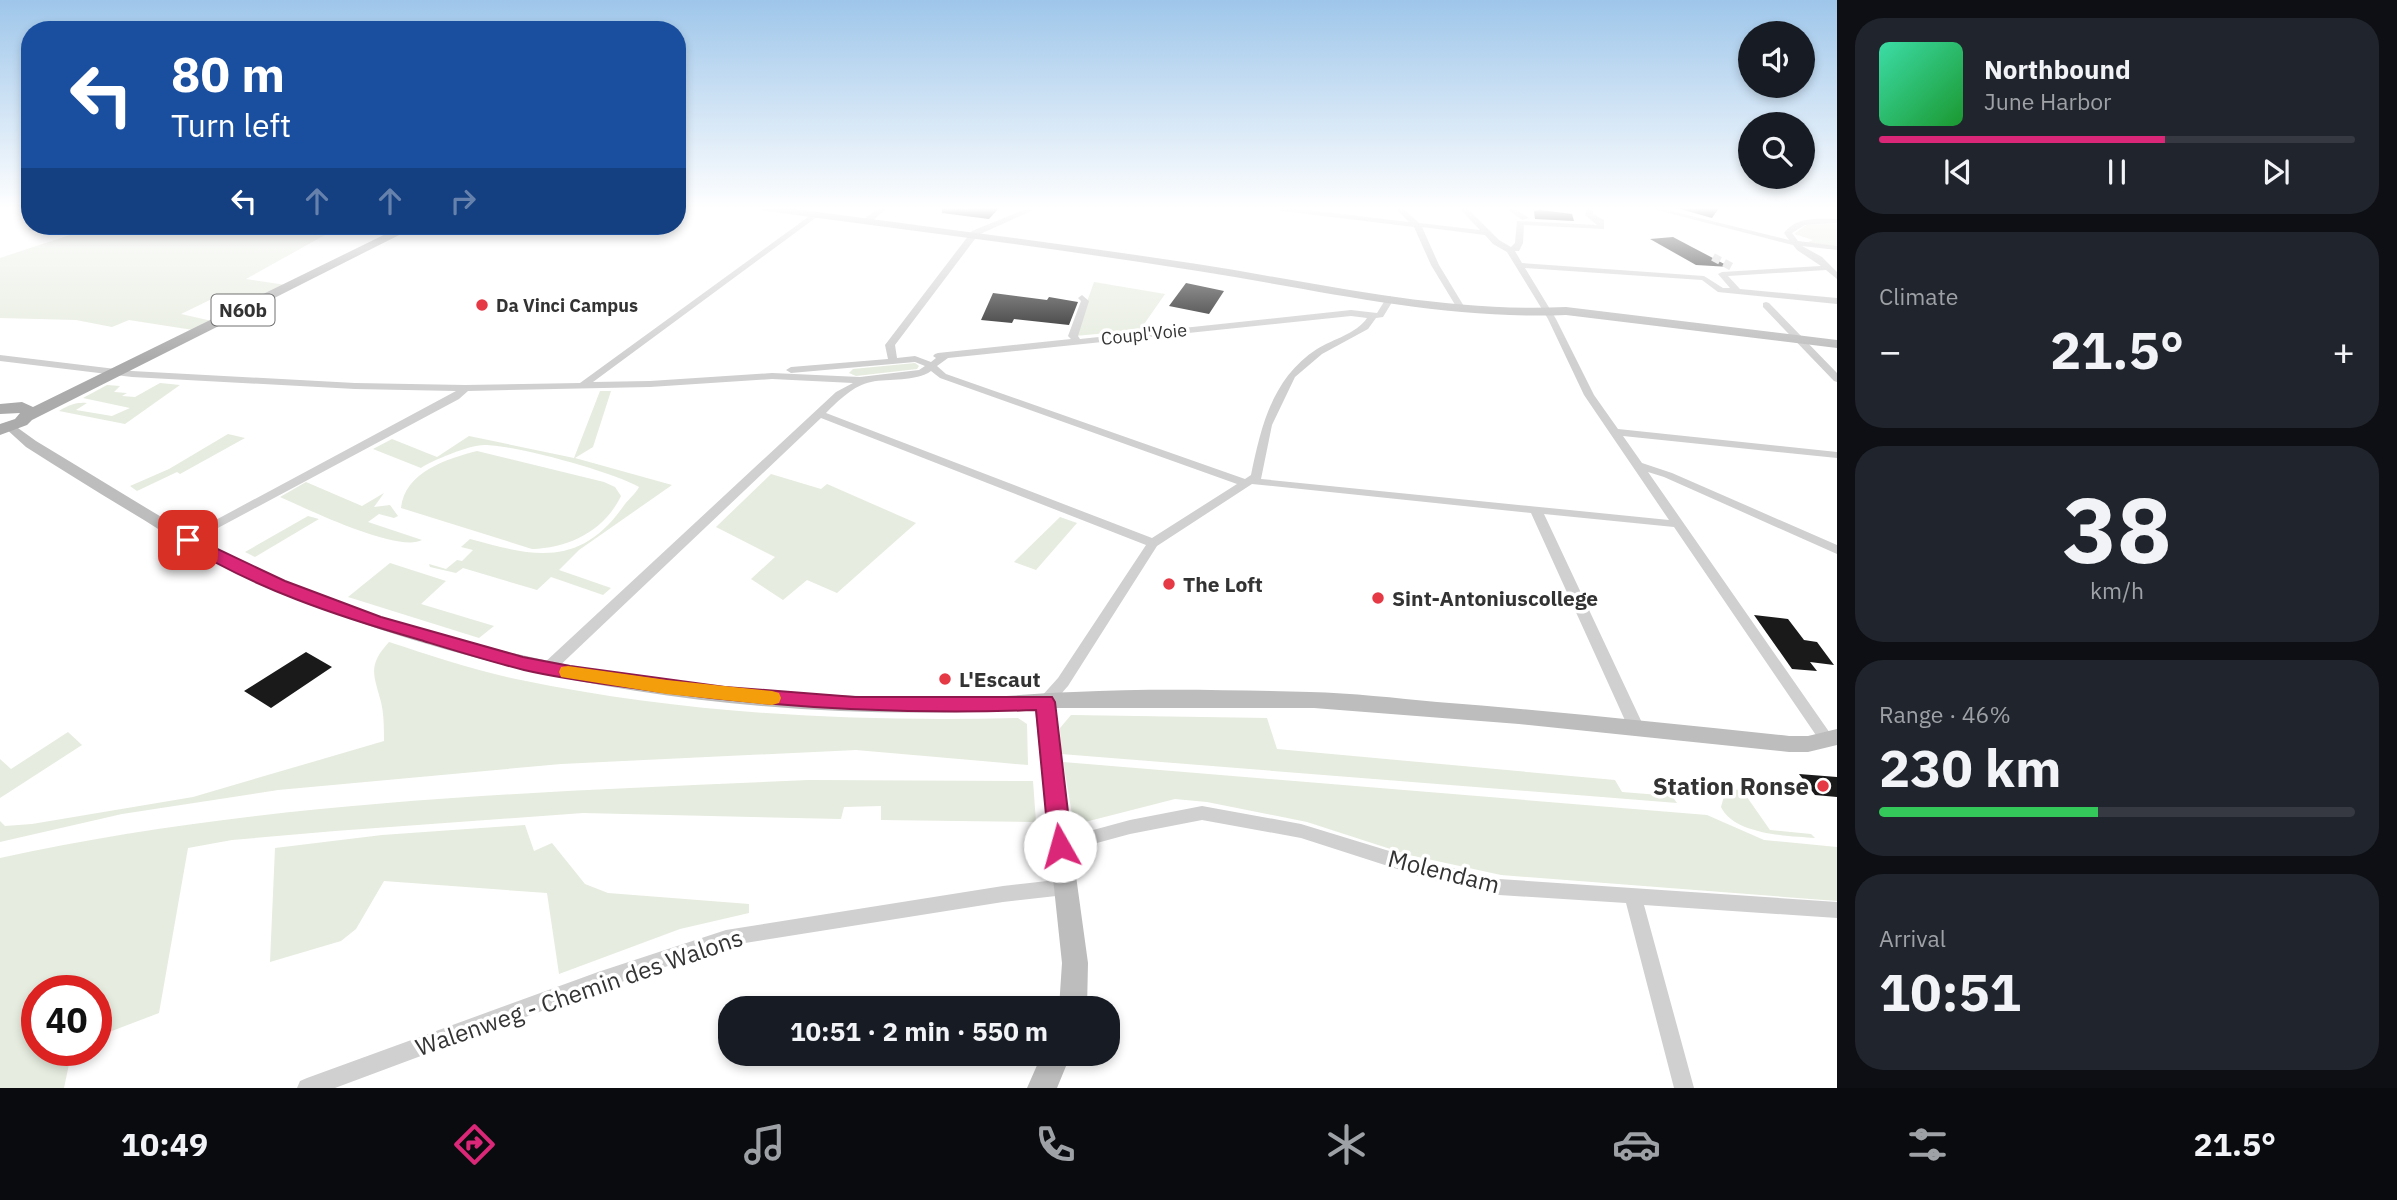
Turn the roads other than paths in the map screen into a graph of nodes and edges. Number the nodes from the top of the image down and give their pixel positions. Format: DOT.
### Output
graph roads {
  1 [pos="348,258"];
  2 [pos="756,258"];
  3 [pos="956,258"];
  4 [pos="1129,258"];
  5 [pos="1432,258"];
  6 [pos="1515,258"];
  7 [pos="1813,258"];
  8 [pos="1519,265"];
  9 [pos="1732,267"];
  10 [pos="1827,268"];
  11 [pos="1743,273"];
  12 [pos="1837,277"];
  13 [pos="1734,291"];
  14 [pos="1082,298"];
  15 [pos="1383,298"];
  16 [pos="1761,300"];
  17 [pos="1837,300"];
  18 [pos="1461,308"];
  19 [pos="1547,313"];
  20 [pos="1372,318"];
  21 [pos="1076,340"];
  22 [pos="1798,340"];
  23 [pos="1837,344"];
  24 [pos="946,355"];
  25 [pos="0,358"];
  26 [pos="918,359"];
  27 [pos="893,360"];
  28 [pos="849,366"];
  29 [pos="929,367"];
  30 [pos="118,373"];
  31 [pos="772,376"];
  32 [pos="845,378"];
  33 [pos="866,379"];
  34 [pos="1837,379"];
  35 [pos="583,385"];
  36 [pos="465,388"];
  37 [pos="840,394"];
  38 [pos="0,409"];
  39 [pos="27,412"];
  40 [pos="820,414"];
  41 [pos="5,429"];
  42 [pos="1616,432"];
  43 [pos="1837,455"];
  44 [pos="1641,471"];
  45 [pos="1248,482"];
  46 [pos="1536,510"];
  47 [pos="1677,524"];
  48 [pos="188,540"];
  49 [pos="1153,543"];
  50 [pos="1837,551"];
  51 [pos="548,668"];
  52 [pos="1045,713"];
  53 [pos="1636,727"];
  54 [pos="1832,738"];
  55 [pos="1059,837"];
  56 [pos="1065,887"];
  57 [pos="1633,898"];
  58 [pos="1837,910"];
  59 [pos="1074,996"];
  60 [pos="1052,1066"];
  61 [pos="307,1088"];
  62 [pos="1042,1088"];
  63 [pos="1684,1088"];
  1 -- 30 [label="main road, N60b"];
  2 -- 35 [label="street"];
  3 -- 27 [label="street"];
  4 -- 15 [label="street"];
  5 -- 18 [label="street"];
  6 -- 8 [label="street"];
  7 -- 10 [label="street"];
  8 -- 13 [label="street"];
  8 -- 19 [label="street"];
  9 -- 11 [label="street"];
  10 -- 11 [label="street"];
  10 -- 12 [label="street"];
  11 -- 13 [label="street"];
  13 -- 16 [label="street"];
  14 -- 21 [label="street"];
  15 -- 18 [label="street"];
  15 -- 20 [label="street"];
  16 -- 17 [label="street"];
  16 -- 22 [label="street"];
  18 -- 19 [label="street"];
  19 -- 22 [label="street"];
  19 -- 42 [label="street"];
  20 -- 21 [label="street, Coupl'Voie"];
  20 -- 45 [label="street"];
  21 -- 24 [label="street, Coupl'Voie"];
  22 -- 23 [label="street"];
  22 -- 34 [label="street"];
  24 -- 26 [label="street, Coupl'Voie"];
  24 -- 29 [label="street, Coupl'Voie"];
  25 -- 30 [label="street"];
  26 -- 27 [label="street, Coupl'Voie"];
  26 -- 29 [label="street"];
  27 -- 28 [label="street, Coupl'Voie"];
  28 -- 31 [label="street, Coupl'Voie"];
  28 -- 32 [label="street"];
  29 -- 33 [label="street"];
  29 -- 45 [label="street"];
  30 -- 36 [label="street"];
  30 -- 39 [label="main road, N60b"];
  31 -- 32 [label="street"];
  31 -- 35 [label="street"];
  32 -- 33 [label="street"];
  32 -- 37 [label="street"];
  33 -- 37 [label="street"];
  35 -- 36 [label="street"];
  36 -- 48 [label="street"];
  37 -- 40 [label="street"];
  38 -- 39 [label="main road, N60b"];
  39 -- 41 [label="main road, N60b"];
  40 -- 49 [label="street"];
  40 -- 51 [label="street"];
  41 -- 48 [label="street"];
  42 -- 43 [label="street"];
  42 -- 44 [label="street"];
  44 -- 47 [label="street"];
  44 -- 50 [label="street"];
  45 -- 46 [label="street"];
  45 -- 49 [label="street"];
  46 -- 47 [label="street"];
  46 -- 53 [label="street"];
  47 -- 54 [label="street"];
  48 -- 51 [label="street"];
  49 -- 52 [label="street"];
  51 -- 52 [label="street"];
  52 -- 53 [label="street"];
  52 -- 55 [label="street"];
  53 -- 54 [label="street"];
  55 -- 56 [label="street"];
  55 -- 57 [label="street, Molendam"];
  56 -- 59 [label="street"];
  56 -- 61 [label="street, Walenweg - Chemin des Walons"];
  57 -- 58 [label="street, Molendam"];
  57 -- 63 [label="street"];
  60 -- 62 [label="street"];
}
